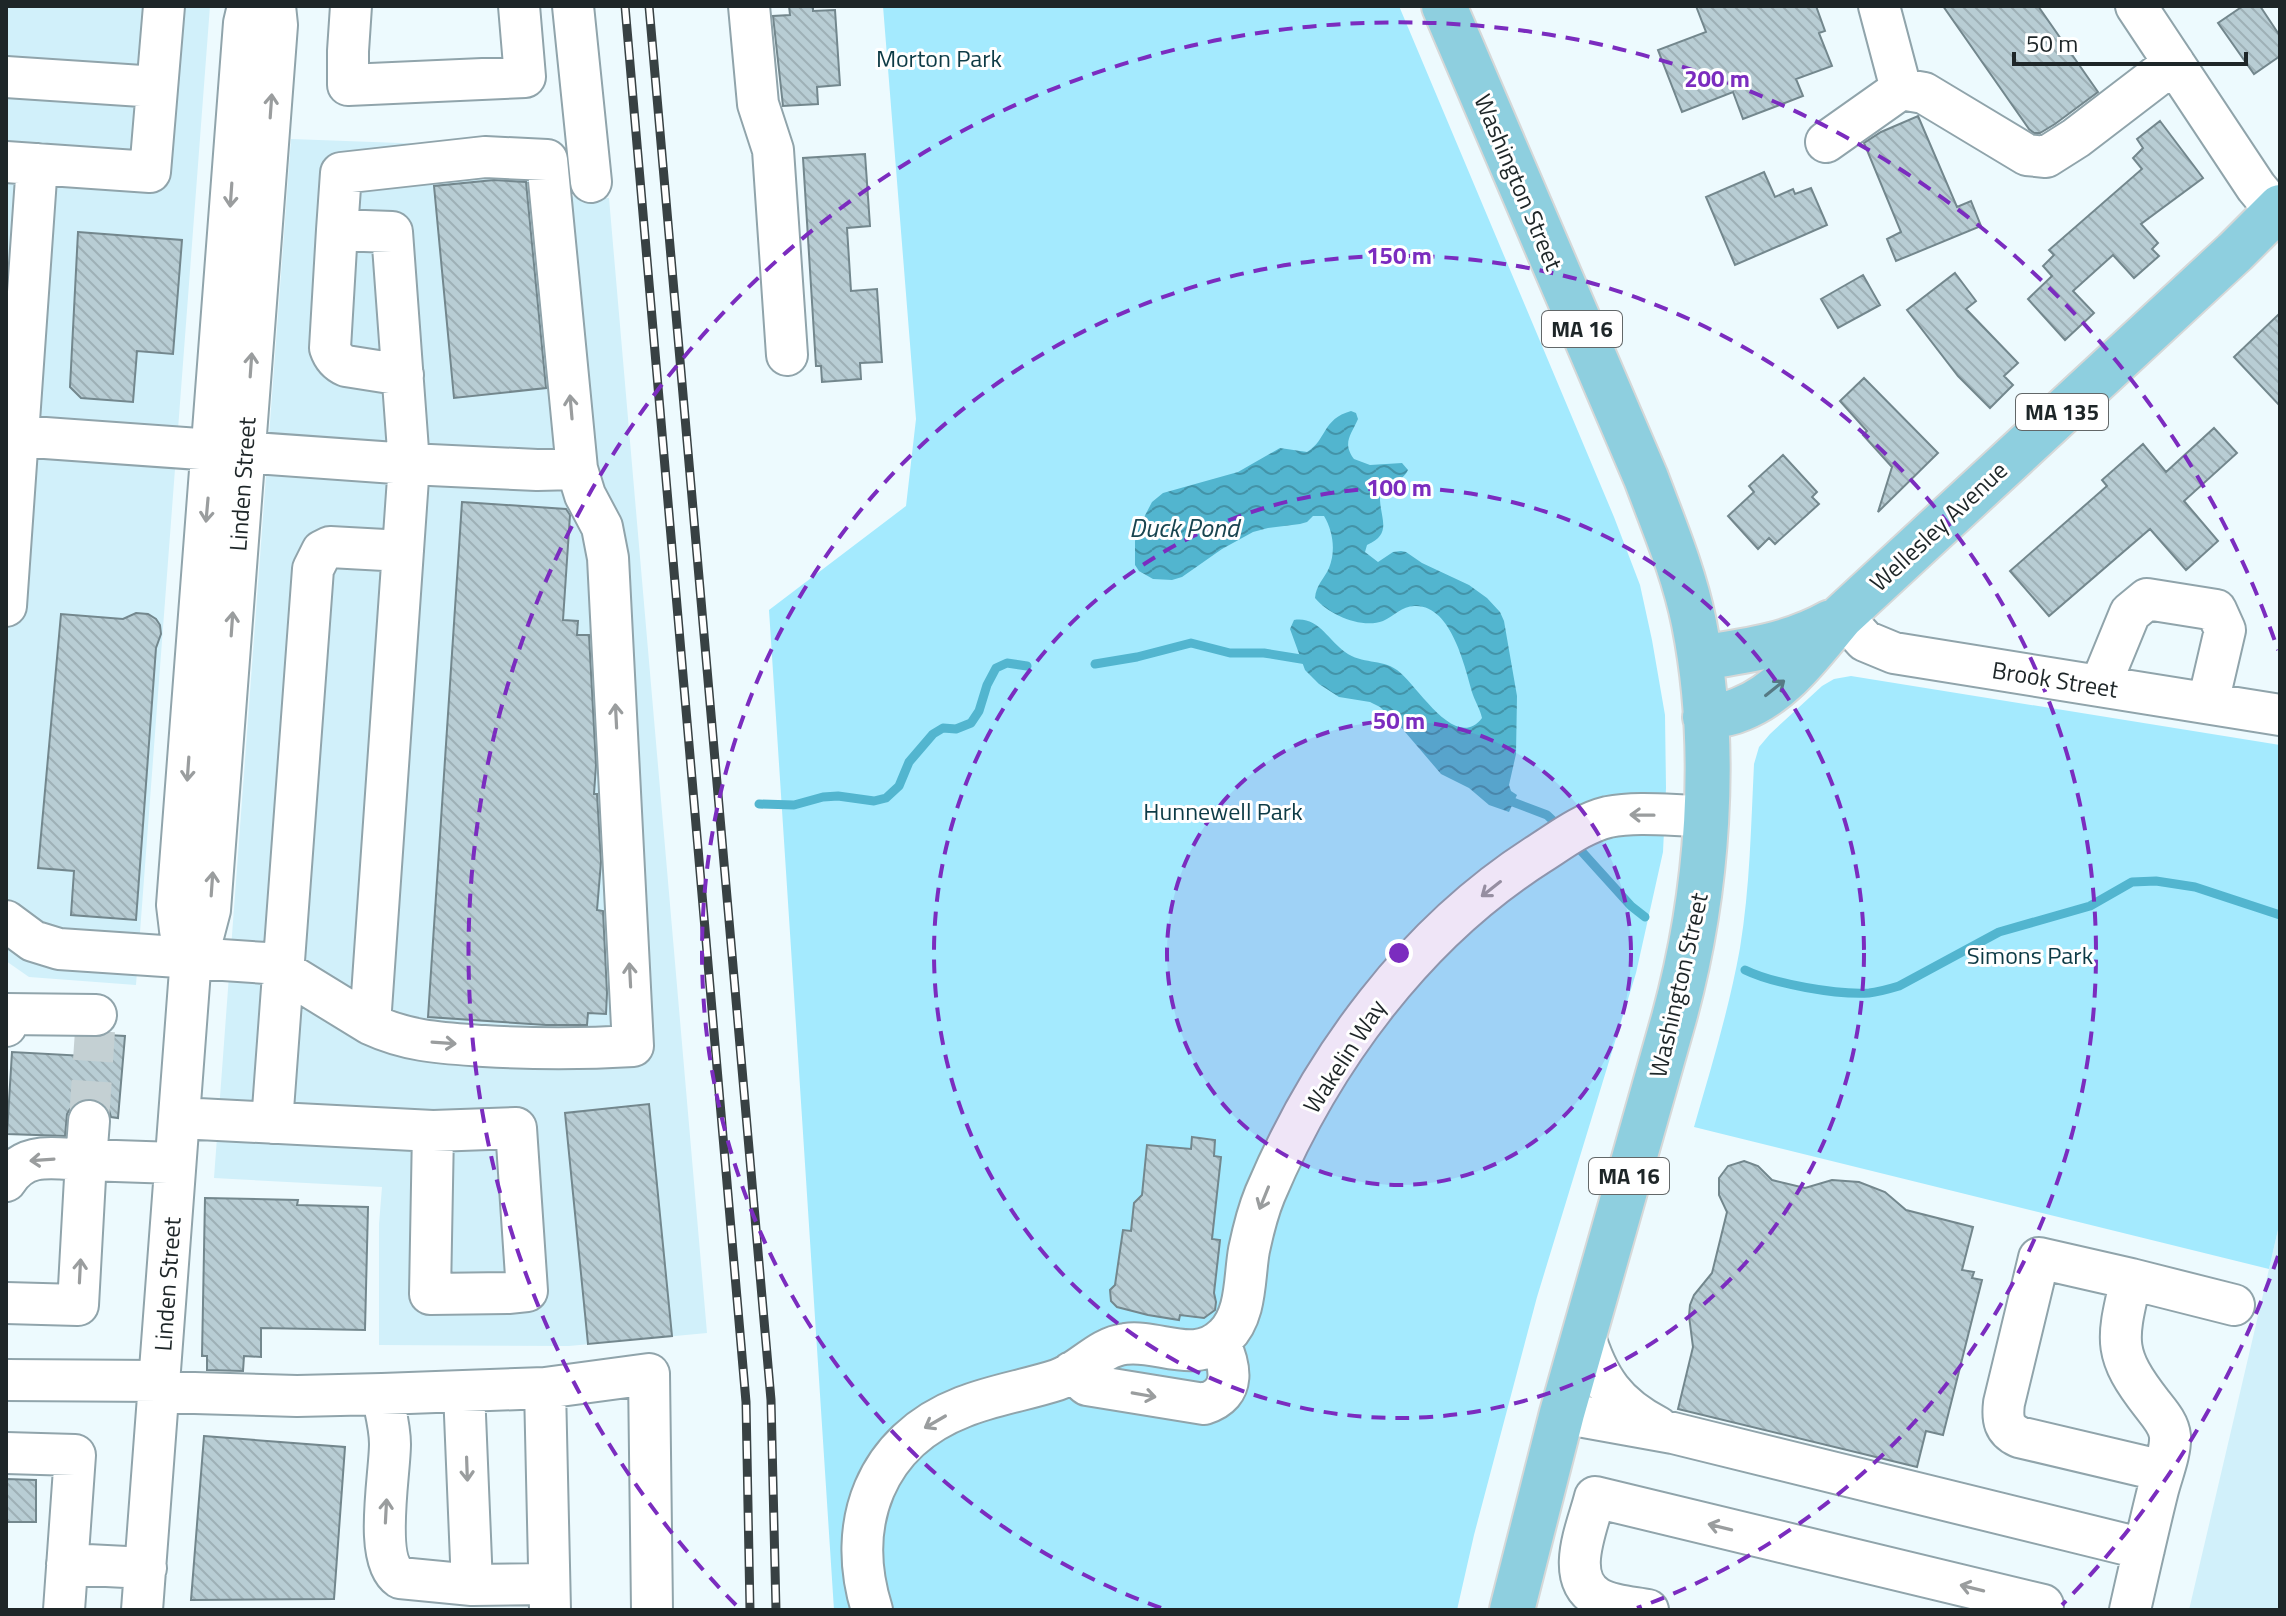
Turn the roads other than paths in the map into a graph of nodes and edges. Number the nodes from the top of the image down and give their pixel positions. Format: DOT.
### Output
graph roads {
  1 [pos="164,6"];
  2 [pos="248,6"];
  3 [pos="275,6"];
  4 [pos="351,6"];
  5 [pos="519,6"];
  6 [pos="573,6"];
  7 [pos="749,6"];
  8 [pos="1444,6"];
  9 [pos="1879,6"];
  10 [pos="2136,6"];
  11 [pos="2174,63"];
  12 [pos="6,77"];
  13 [pos="157,87"];
  14 [pos="1901,89"];
  15 [pos="1826,142"];
  16 [pos="22,163"];
  17 [pos="591,182"];
  18 [pos="2279,212"];
  19 [pos="337,230"];
  20 [pos="787,355"];
  21 [pos="403,375"];
  22 [pos="17,436"];
  23 [pos="228,451"];
  24 [pos="409,464"];
  25 [pos="577,469"];
  26 [pos="403,551"];
  27 [pos="6,606"];
  28 [pos="1842,616"];
  29 [pos="1700,658"];
  30 [pos="2100,686"];
  31 [pos="2208,703"];
  32 [pos="2280,715"];
  33 [pos="1705,717"];
  34 [pos="1706,816"];
  35 [pos="6,921"];
  36 [pos="100,952"];
  37 [pos="191,957"];
  38 [pos="282,970"];
  39 [pos="370,1024"];
  40 [pos="6,1026"];
  41 [pos="179,1118"];
  42 [pos="89,1121"];
  43 [pos="272,1123"];
  44 [pos="433,1131"];
  45 [pos="86,1160"];
  46 [pos="175,1163"];
  47 [pos="6,1181"];
  48 [pos="2131,1279"];
  49 [pos="6,1303"];
  50 [pos="2234,1305"];
  51 [pos="1584,1334"];
  52 [pos="1219,1341"];
  53 [pos="1072,1372"];
  54 [pos="6,1380"];
  55 [pos="159,1387"];
  56 [pos="545,1388"];
  57 [pos="464,1391"];
  58 [pos="382,1394"];
  59 [pos="1562,1413"];
  60 [pos="1673,1433"];
  61 [pos="6,1453"];
  62 [pos="2163,1471"];
  63 [pos="2144,1549"];
  64 [pos="67,1564"];
  65 [pos="146,1568"];
  66 [pos="472,1585"];
  67 [pos="550,1597"];
  68 [pos="64,1610"];
  69 [pos="142,1610"];
  70 [pos="652,1610"];
  71 [pos="872,1610"];
  72 [pos="1512,1610"];
  73 [pos="1648,1610"];
  74 [pos="2042,1610"];
  75 [pos="2130,1610"];
  1 -- 13 [label="street"];
  2 -- 23 [label="street, Linden Street, one-way"];
  23 -- 3 [label="street, Linden Street, one-way"];
  4 -- 5 [label="street"];
  6 -- 17 [label="street"];
  7 -- 20 [label="street"];
  8 -- 29 [label="main road, Washington Street / MA 16"];
  9 -- 14 [label="street"];
  10 -- 11 [label="street"];
  11 -- 14 [label="street"];
  11 -- 18 [label="street"];
  12 -- 13 [label="street"];
  13 -- 16 [label="street"];
  14 -- 15 [label="street"];
  16 -- 22 [label="street"];
  18 -- 28 [label="main road, Wellesley Avenue / MA 135"];
  19 -- 21 [label="street"];
  19 -- 21 [label="street"];
  25 -- 19 [label="street, one-way"];
  21 -- 24 [label="street"];
  22 -- 23 [label="street"];
  22 -- 27 [label="street"];
  23 -- 24 [label="street"];
  23 -- 37 [label="street, Linden Street"];
  24 -- 25 [label="street"];
  24 -- 26 [label="street"];
  39 -- 25 [label="street, one-way"];
  26 -- 38 [label="street"];
  26 -- 39 [label="street"];
  28 -- 29 [label="main road, Wellesley Avenue / MA 135"];
  28 -- 30 [label="street, Brook Street"];
  33 -- 28 [label="main road, Wellesley Avenue / MA 135, one-way"];
  29 -- 33 [label="main road, Washington Street / MA 16"];
  30 -- 31 [label="street, Brook Street"];
  30 -- 31 [label="street"];
  31 -- 32 [label="street, Brook Street"];
  33 -- 34 [label="main road, Washington Street / MA 16"];
  34 -- 51 [label="main road, Washington Street / MA 16"];
  34 -- 52 [label="street, Wakelin Way, one-way"];
  35 -- 36 [label="street"];
  36 -- 37 [label="street"];
  36 -- 40 [label="street"];
  37 -- 38 [label="street"];
  37 -- 41 [label="street, Linden Street"];
  38 -- 39 [label="street"];
  38 -- 43 [label="street"];
  41 -- 43 [label="street"];
  41 -- 46 [label="street, Linden Street"];
  42 -- 45 [label="street"];
  43 -- 44 [label="street"];
  44 -- 44 [label="street"];
  45 -- 46 [label="street"];
  45 -- 47 [label="street, one-way"];
  49 -- 45 [label="street, one-way"];
  46 -- 55 [label="street, Linden Street"];
  48 -- 50 [label="street"];
  48 -- 62 [label="street"];
  48 -- 62 [label="street"];
  51 -- 59 [label="main road, Washington Street / MA 16"];
  51 -- 60 [label="street"];
  52 -- 53 [label="street"];
  53 -- 52 [label="street, one-way"];
  53 -- 71 [label="street, one-way"];
  54 -- 55 [label="street"];
  55 -- 58 [label="street"];
  55 -- 65 [label="street, Linden Street"];
  56 -- 57 [label="street"];
  56 -- 67 [label="street"];
  56 -- 70 [label="street"];
  57 -- 58 [label="street"];
  57 -- 66 [label="street, one-way"];
  66 -- 58 [label="street, one-way"];
  59 -- 60 [label="street"];
  59 -- 72 [label="main road, Washington Street / MA 16"];
  60 -- 63 [label="street"];
  61 -- 64 [label="street"];
  62 -- 63 [label="street"];
  63 -- 75 [label="street"];
  64 -- 65 [label="street"];
  64 -- 68 [label="street"];
  65 -- 69 [label="street, Linden Street"];
  66 -- 67 [label="street"];
  74 -- 73 [label="street, one-way"];
}
